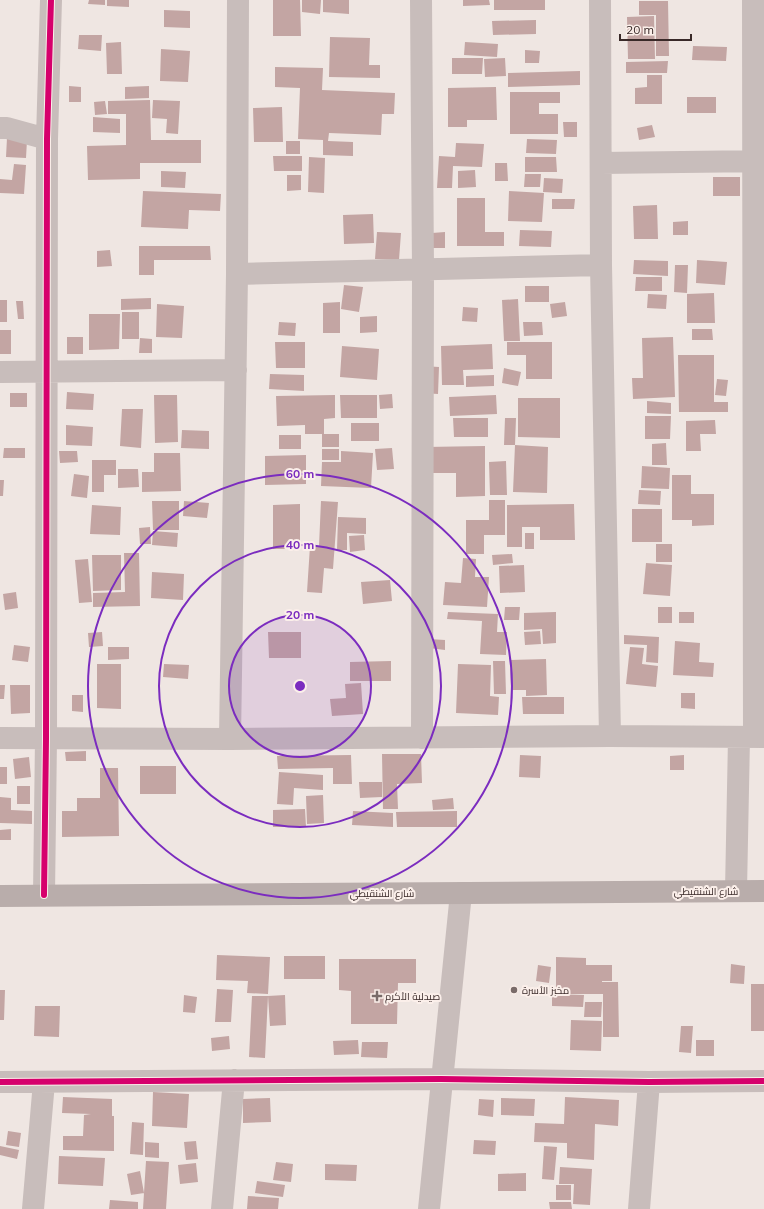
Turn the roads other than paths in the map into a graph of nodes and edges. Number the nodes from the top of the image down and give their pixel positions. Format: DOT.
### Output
graph roads {
  1 [pos="51,0"];
  2 [pos="238,0"];
  3 [pos="421,0"];
  4 [pos="600,0"];
  5 [pos="753,0"];
  6 [pos="0,128"];
  7 [pos="47,139"];
  8 [pos="759,161"];
  9 [pos="601,164"];
  10 [pos="601,265"];
  11 [pos="423,269"];
  12 [pos="237,274"];
  13 [pos="236,370"];
  14 [pos="0,372"];
  15 [pos="46,372"];
  16 [pos="610,736"];
  17 [pos="752,737"];
  18 [pos="0,738"];
  19 [pos="422,738"];
  20 [pos="46,739"];
  21 [pos="230,739"];
  22 [pos="736,891"];
  23 [pos="764,891"];
  24 [pos="461,893"];
  25 [pos="0,896"];
  26 [pos="44,896"];
  27 [pos="442,1078"];
  28 [pos="234,1080"];
  29 [pos="764,1081"];
  30 [pos="0,1082"];
  31 [pos="44,1082"];
  32 [pos="649,1082"];
  33 [pos="33,1209"];
  34 [pos="222,1209"];
  35 [pos="429,1209"];
  36 [pos="639,1209"];
  1 -- 7 [label="street"];
  2 -- 12 [label="street"];
  3 -- 11 [label="street"];
  4 -- 9 [label="street"];
  5 -- 8 [label="street"];
  6 -- 7 [label="street"];
  7 -- 15 [label="street"];
  8 -- 9 [label="street"];
  8 -- 17 [label="street"];
  9 -- 10 [label="street"];
  10 -- 11 [label="street"];
  10 -- 16 [label="street"];
  11 -- 12 [label="street"];
  11 -- 19 [label="street"];
  12 -- 13 [label="street"];
  13 -- 15 [label="street"];
  13 -- 21 [label="street"];
  14 -- 15 [label="street"];
  15 -- 20 [label="street"];
  16 -- 17 [label="street"];
  16 -- 19 [label="street"];
  17 -- 22 [label="street"];
  18 -- 20 [label="street"];
  19 -- 21 [label="street"];
  20 -- 21 [label="street"];
  20 -- 26 [label="street"];
  22 -- 23 [label="street, شارع الشنقيطي"];
  22 -- 24 [label="street, شارع الشنقيطي"];
  24 -- 26 [label="street, شارع الشنقيطي"];
  24 -- 27 [label="street"];
  25 -- 26 [label="street, شارع الشنقيطي"];
  27 -- 28 [label="street"];
  27 -- 32 [label="street"];
  27 -- 35 [label="street"];
  28 -- 31 [label="street"];
  28 -- 34 [label="street"];
  29 -- 32 [label="street"];
  30 -- 31 [label="street"];
  31 -- 33 [label="street"];
  32 -- 36 [label="street"];
}
